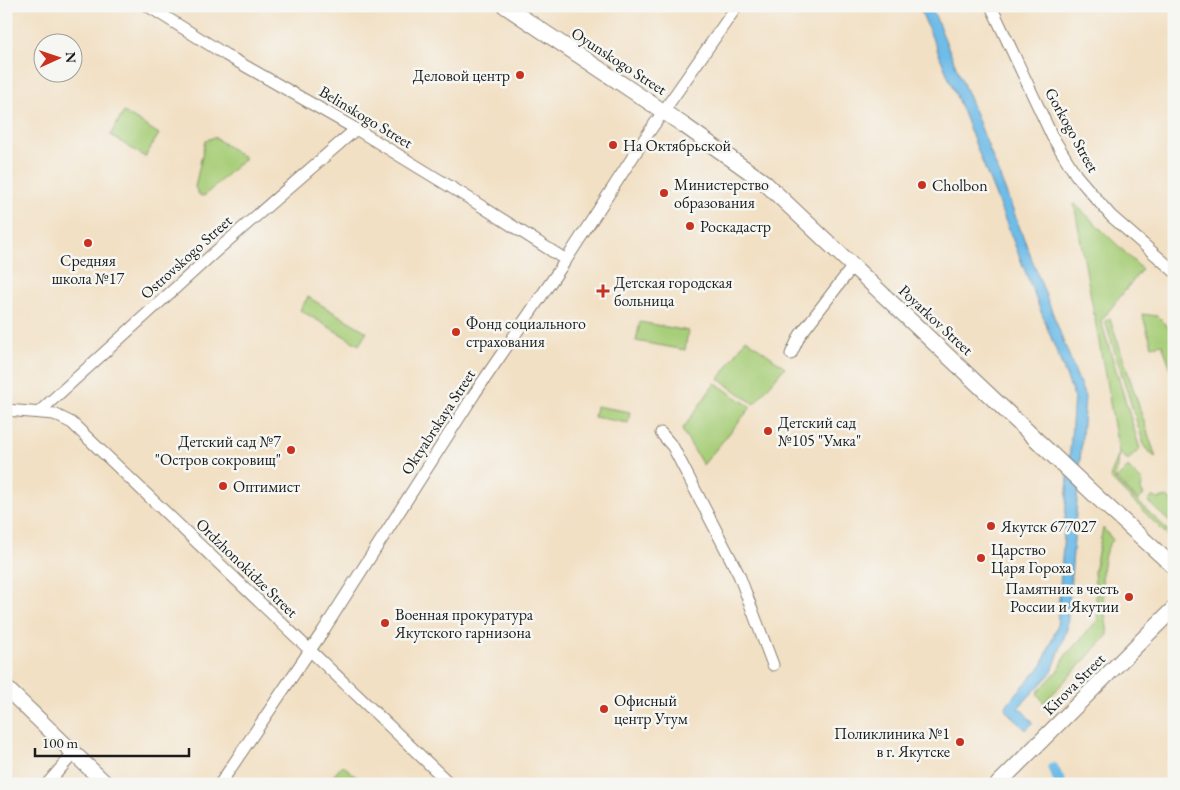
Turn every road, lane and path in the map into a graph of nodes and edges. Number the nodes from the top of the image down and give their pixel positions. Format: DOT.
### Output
graph roads {
  1 [pos="148,6"];
  2 [pos="504,6"];
  3 [pos="737,6"];
  4 [pos="991,6"];
  5 [pos="664,112"];
  6 [pos="356,129"];
  7 [pos="566,260"];
  8 [pos="853,266"];
  9 [pos="1174,271"];
  10 [pos="791,354"];
  11 [pos="6,410"];
  12 [pos="39,412"];
  13 [pos="661,433"];
  14 [pos="1174,567"];
  15 [pos="1174,608"];
  16 [pos="310,650"];
  17 [pos="773,665"];
  18 [pos="7,690"];
  19 [pos="74,752"];
  20 [pos="47,784"];
  21 [pos="106,784"];
  22 [pos="220,784"];
  23 [pos="450,784"];
  24 [pos="998,784"];
  1 -- 6 [label="street, Belinskogo Street"];
  2 -- 5 [label="main road, Oyunskogo Street"];
  3 -- 5 [label="street, Oktyabrskaya Street"];
  4 -- 9 [label="street, Gorkogo Street"];
  5 -- 7 [label="street, Oktyabrskaya Street"];
  5 -- 8 [label="main road, Poyarkov Street"];
  6 -- 7 [label="street, Belinskogo Street"];
  6 -- 12 [label="street, Ostrovskogo Street"];
  7 -- 16 [label="street, Oktyabrskaya Street"];
  8 -- 10 [label="street"];
  8 -- 14 [label="main road, Poyarkov Street"];
  11 -- 12 [label="street, Ordzhonokidze Street"];
  12 -- 16 [label="street, Ordzhonokidze Street"];
  13 -- 17 [label="street"];
  15 -- 24 [label="main road, Kirova Street"];
  16 -- 22 [label="street, Oktyabrskaya Street"];
  16 -- 23 [label="street, Ordzhonokidze Street"];
  18 -- 19 [label="main road"];
  19 -- 20 [label="street"];
  19 -- 21 [label="main road"];
}
